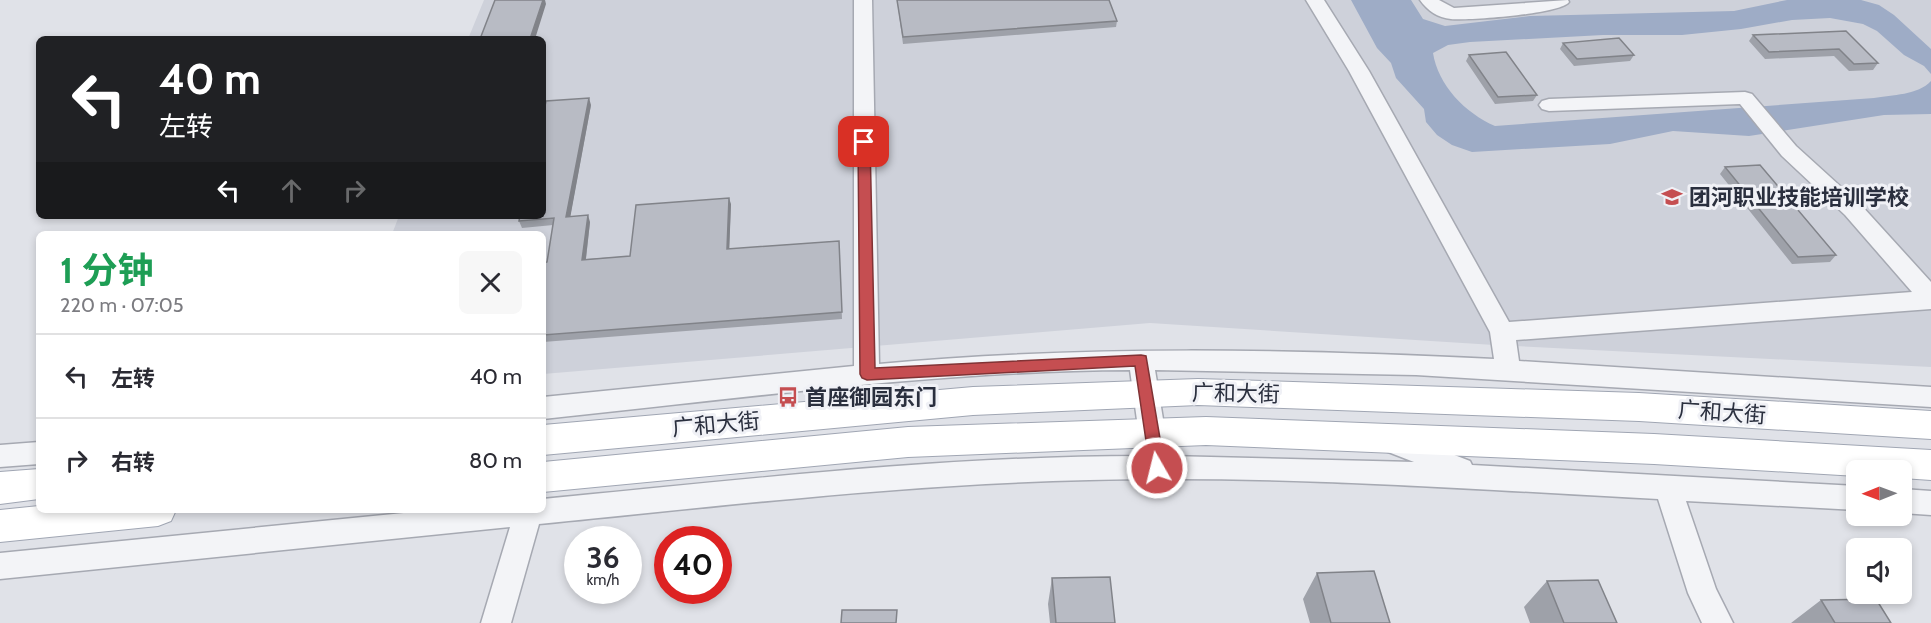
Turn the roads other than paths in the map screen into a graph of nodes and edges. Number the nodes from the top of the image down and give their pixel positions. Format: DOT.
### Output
graph roads {
  1 [pos="862,0"];
  2 [pos="1315,0"];
  3 [pos="1429,0"];
  4 [pos="1559,0"];
  5 [pos="1549,105"];
  6 [pos="1931,299"];
  7 [pos="1502,332"];
  8 [pos="1141,360"];
  9 [pos="1508,372"];
  10 [pos="867,374"];
  11 [pos="1146,394"];
  12 [pos="591,404"];
  13 [pos="546,408"];
  14 [pos="1929,418"];
  15 [pos="546,424"];
  16 [pos="1152,433"];
  17 [pos="1378,437"];
  18 [pos="546,440"];
  19 [pos="36,453"];
  20 [pos="0,456"];
  21 [pos="1931,465"];
  22 [pos="1157,468"];
  23 [pos="546,477"];
  24 [pos="1479,477"];
  25 [pos="36,484"];
  26 [pos="1667,486"];
  27 [pos="0,488"];
  28 [pos="1846,497"];
  29 [pos="1912,502"];
  30 [pos="1931,503"];
  31 [pos="546,510"];
  32 [pos="129,513"];
  33 [pos="519,513"];
  34 [pos="529,513"];
  35 [pos="0,526"];
  36 [pos="0,566"];
  37 [pos="496,623"];
  38 [pos="1718,623"];
  1 -- 10 [label="street"];
  2 -- 7 [label="street"];
  3 -- 4 [label="street"];
  5 -- 6 [label="street"];
  6 -- 7 [label="street"];
  7 -- 9 [label="street"];
  8 -- 9 [label="street"];
  8 -- 10 [label="street"];
  8 -- 11 [label="street"];
  9 -- 14 [label="street"];
  10 -- 12 [label="street"];
  11 -- 14 [label="main road, 广和大街"];
  11 -- 16 [label="street"];
  11 -- 18 [label="main road, 广和大街"];
  12 -- 13 [label="street"];
  12 -- 15 [label="street"];
  16 -- 17 [label="main road, 广和大街"];
  16 -- 22 [label="street"];
  16 -- 23 [label="main road, 广和大街"];
  17 -- 21 [label="main road, 广和大街"];
  17 -- 24 [label="street"];
  19 -- 20 [label="street"];
  22 -- 24 [label="street"];
  22 -- 31 [label="street"];
  24 -- 26 [label="street"];
  25 -- 27 [label="main road"];
  26 -- 28 [label="street"];
  26 -- 38 [label="street"];
  29 -- 30 [label="street"];
  32 -- 35 [label="main road"];
  33 -- 36 [label="street"];
  34 -- 37 [label="street"];
}
